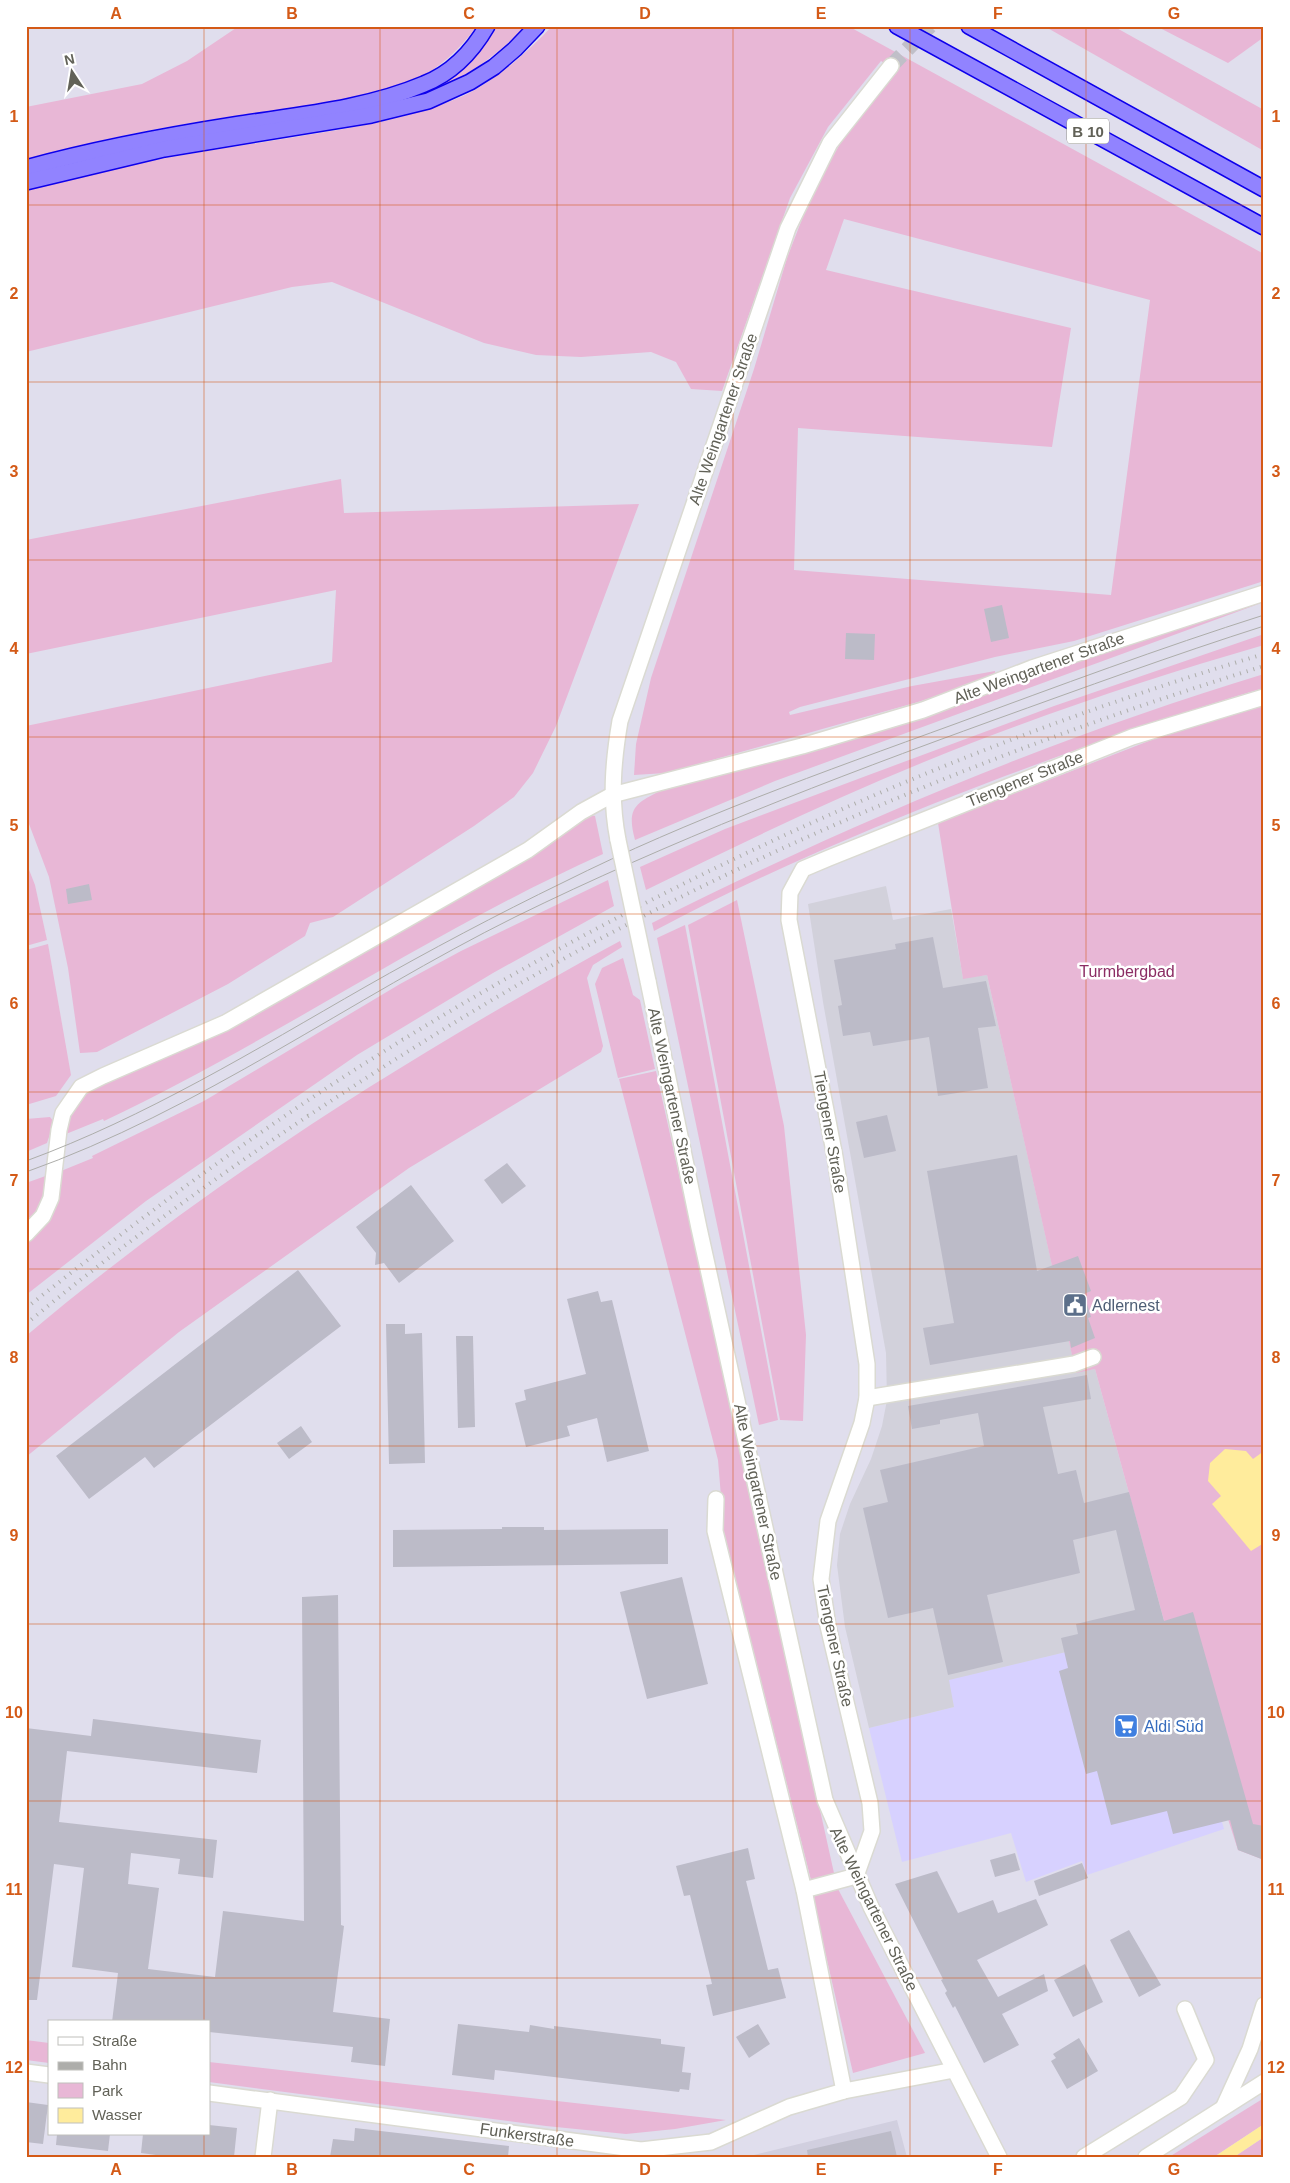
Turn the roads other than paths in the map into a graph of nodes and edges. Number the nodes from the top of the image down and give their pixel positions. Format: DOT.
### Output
graph roads {
  1 [pos="487,26"];
  2 [pos="537,26"];
  3 [pos="892,26"];
  4 [pos="897,26"];
  5 [pos="968,26"];
  6 [pos="913,35"];
  7 [pos="890,66"];
  8 [pos="26,168"];
  9 [pos="26,182"];
  10 [pos="1264,189"];
  11 [pos="1264,227"];
  12 [pos="1264,593"];
  13 [pos="1264,697"];
  14 [pos="612,795"];
  15 [pos="26,1234"];
  16 [pos="1093,1357"];
  17 [pos="867,1398"];
  18 [pos="716,1499"];
  19 [pos="856,1876"];
  20 [pos="804,1890"];
  21 [pos="1264,2005"];
  22 [pos="1185,2010"];
  23 [pos="954,2070"];
  24 [pos="26,2072"];
  25 [pos="48,2074"];
  26 [pos="1264,2082"];
  27 [pos="844,2091"];
  28 [pos="210,2093"];
  29 [pos="270,2100"];
  30 [pos="1223,2108"];
  31 [pos="713,2149"];
  32 [pos="263,2157"];
  33 [pos="999,2157"];
  34 [pos="1084,2157"];
  35 [pos="1146,2157"];
  1 -- 8 [label="highway"];
  2 -- 9 [label="highway"];
  3 -- 6 [label="highway"];
  4 -- 6 [label="highway, B 10"];
  5 -- 10 [label="highway, B 10"];
  6 -- 11 [label="highway, B 10"];
  7 -- 14 [label="street, Alte Weingartener Straße"];
  12 -- 14 [label="street, Alte Weingartener Straße"];
  13 -- 17 [label="street, Tiengener Straße"];
  14 -- 15 [label="street"];
  14 -- 19 [label="street, Alte Weingartener Straße, bridge"];
  16 -- 17 [label="street"];
  17 -- 19 [label="street, Tiengener Straße"];
  18 -- 20 [label="street"];
  19 -- 20 [label="street"];
  19 -- 23 [label="street, Alte Weingartener Straße"];
  20 -- 27 [label="street"];
  21 -- 30 [label="street"];
  22 -- 34 [label="street"];
  23 -- 27 [label="street, Funkerstraße"];
  23 -- 33 [label="street, Alte Weingartener Straße"];
  24 -- 25 [label="street"];
  26 -- 30 [label="street"];
  27 -- 31 [label="street, Funkerstraße"];
  28 -- 29 [label="street, Funkerstraße"];
  29 -- 31 [label="street, Funkerstraße"];
  29 -- 32 [label="street"];
  30 -- 35 [label="street"];
}
